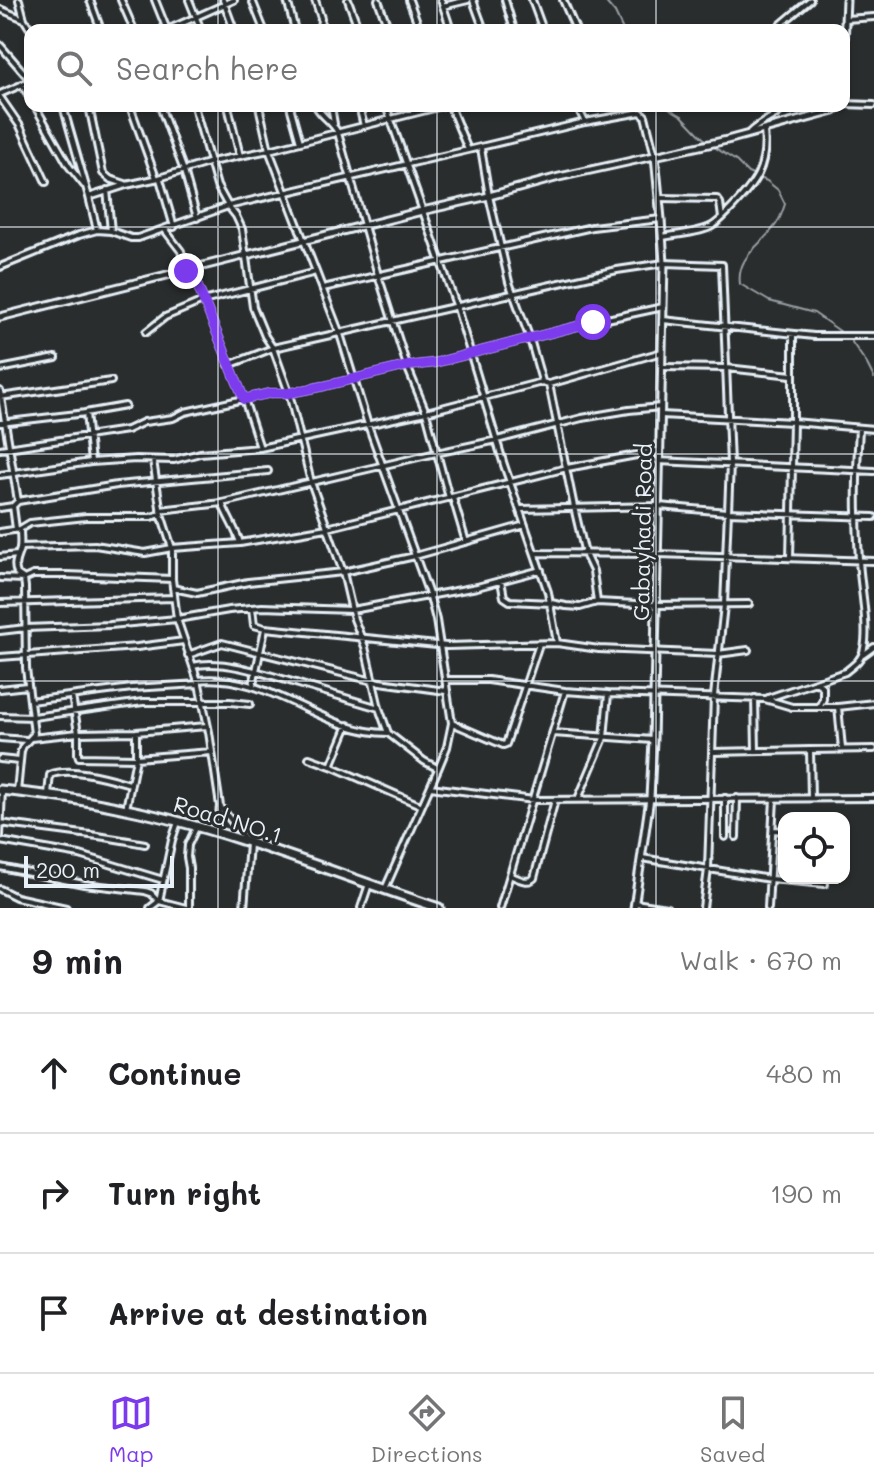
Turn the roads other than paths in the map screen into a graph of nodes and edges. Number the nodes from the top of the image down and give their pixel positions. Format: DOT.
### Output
graph roads {
  1 [pos="19,0"];
  2 [pos="90,0"];
  3 [pos="121,0"];
  4 [pos="155,0"];
  5 [pos="189,0"];
  6 [pos="234,0"];
  7 [pos="252,0"];
  8 [pos="287,0"];
  9 [pos="348,0"];
  10 [pos="378,0"];
  11 [pos="409,0"];
  12 [pos="441,0"];
  13 [pos="470,0"];
  14 [pos="505,0"];
  15 [pos="532,0"];
  16 [pos="563,0"];
  17 [pos="810,0"];
  18 [pos="846,0"];
  19 [pos="317,1"];
  20 [pos="224,2"];
  21 [pos="443,6"];
  22 [pos="0,9"];
  23 [pos="874,17"];
  24 [pos="196,18"];
  25 [pos="24,19"];
  26 [pos="846,19"];
  27 [pos="27,24"];
  28 [pos="99,24"];
  29 [pos="131,24"];
  30 [pos="165,24"];
  31 [pos="182,24"];
  32 [pos="198,24"];
  33 [pos="232,24"];
  34 [pos="262,24"];
  35 [pos="293,24"];
  36 [pos="320,24"];
  37 [pos="357,24"];
  38 [pos="387,24"];
  39 [pos="418,24"];
  40 [pos="449,24"];
  41 [pos="481,24"];
  42 [pos="512,24"];
  43 [pos="541,24"];
  44 [pos="573,24"];
  45 [pos="782,24"];
  46 [pos="846,24"];
  47 [pos="0,45"];
  48 [pos="24,73"];
  49 [pos="22,84"];
  50 [pos="24,88"];
  51 [pos="0,95"];
  52 [pos="850,105"];
  53 [pos="874,105"];
  54 [pos="38,112"];
  55 [pos="65,112"];
  56 [pos="90,112"];
  57 [pos="132,112"];
  58 [pos="162,112"];
  59 [pos="196,112"];
  60 [pos="229,112"];
  61 [pos="260,112"];
  62 [pos="292,112"];
  63 [pos="320,112"];
  64 [pos="332,112"];
  65 [pos="360,112"];
  66 [pos="388,112"];
  67 [pos="418,112"];
  68 [pos="452,112"];
  69 [pos="580,112"];
  70 [pos="641,112"];
  71 [pos="780,112"];
  72 [pos="830,112"];
  73 [pos="414,113"];
  74 [pos="391,119"];
  75 [pos="585,122"];
  76 [pos="335,126"];
  77 [pos="364,126"];
  78 [pos="764,130"];
  79 [pos="338,133"];
  80 [pos="749,134"];
  81 [pos="300,142"];
  82 [pos="481,148"];
  83 [pos="269,150"];
  84 [pos="468,150"];
  85 [pos="240,156"];
  86 [pos="655,156"];
  87 [pos="211,162"];
  88 [pos="405,164"];
  89 [pos="184,171"];
  90 [pos="158,178"];
  91 [pos="352,178"];
  92 [pos="46,182"];
  93 [pos="126,185"];
  94 [pos="86,186"];
  95 [pos="107,190"];
  96 [pos="285,193"];
  97 [pos="489,196"];
  98 [pos="89,197"];
  99 [pos="659,198"];
  100 [pos="228,206"];
  101 [pos="422,211"];
  102 [pos="197,218"];
  103 [pos="722,218"];
  104 [pos="661,219"];
  105 [pos="364,225"];
  106 [pos="174,227"];
  107 [pos="97,230"];
  108 [pos="165,230"];
  109 [pos="111,231"];
  110 [pos="663,237"];
  111 [pos="303,241"];
  112 [pos="501,247"];
  113 [pos="246,254"];
  114 [pos="441,260"];
  115 [pos="664,263"];
  116 [pos="0,267"];
  117 [pos="188,271"];
  118 [pos="316,272"];
  119 [pos="378,275"];
  120 [pos="323,288"];
  121 [pos="249,290"];
  122 [pos="513,293"];
  123 [pos="203,301"];
  124 [pos="456,305"];
  125 [pos="663,307"];
  126 [pos="0,317"];
  127 [pos="393,320"];
  128 [pos="663,320"];
  129 [pos="725,325"];
  130 [pos="146,332"];
  131 [pos="340,334"];
  132 [pos="793,334"];
  133 [pos="874,336"];
  134 [pos="530,339"];
  135 [pos="273,348"];
  136 [pos="662,352"];
  137 [pos="471,355"];
  138 [pos="56,358"];
  139 [pos="229,365"];
  140 [pos="407,366"];
  141 [pos="662,367"];
  142 [pos="727,368"];
  143 [pos="0,369"];
  144 [pos="792,375"];
  145 [pos="355,378"];
  146 [pos="111,381"];
  147 [pos="542,382"];
  148 [pos="549,384"];
  149 [pos="289,393"];
  150 [pos="0,395"];
  151 [pos="483,396"];
  152 [pos="244,399"];
  153 [pos="125,406"];
  154 [pos="661,407"];
  155 [pos="426,412"];
  156 [pos="85,413"];
  157 [pos="661,415"];
  158 [pos="729,418"];
  159 [pos="793,422"];
  160 [pos="3,423"];
  161 [pos="368,425"];
  162 [pos="556,426"];
  163 [pos="859,428"];
  164 [pos="874,429"];
  165 [pos="88,435"];
  166 [pos="300,440"];
  167 [pos="497,440"];
  168 [pos="8,447"];
  169 [pos="260,448"];
  170 [pos="0,449"];
  171 [pos="658,451"];
  172 [pos="436,453"];
  173 [pos="153,459"];
  174 [pos="658,461"];
  175 [pos="91,462"];
  176 [pos="730,464"];
  177 [pos="382,465"];
  178 [pos="792,466"];
  179 [pos="567,468"];
  180 [pos="856,470"];
  181 [pos="268,471"];
  182 [pos="874,471"];
  183 [pos="14,472"];
  184 [pos="0,475"];
  185 [pos="156,481"];
  186 [pos="311,482"];
  187 [pos="511,484"];
  188 [pos="451,498"];
  189 [pos="18,501"];
  190 [pos="222,503"];
  191 [pos="13,506"];
  192 [pos="659,506"];
  193 [pos="574,507"];
  194 [pos="0,508"];
  195 [pos="521,509"];
  196 [pos="399,511"];
  197 [pos="160,512"];
  198 [pos="727,512"];
  199 [pos="791,513"];
  200 [pos="857,516"];
  201 [pos="874,517"];
  202 [pos="525,525"];
  203 [pos="327,528"];
  204 [pos="18,529"];
  205 [pos="0,532"];
  206 [pos="466,542"];
  207 [pos="240,543"];
  208 [pos="20,547"];
  209 [pos="172,548"];
  210 [pos="536,553"];
  211 [pos="585,554"];
  212 [pos="657,554"];
  213 [pos="17,555"];
  214 [pos="415,556"];
  215 [pos="0,557"];
  216 [pos="726,557"];
  217 [pos="790,558"];
  218 [pos="859,560"];
  219 [pos="874,561"];
  220 [pos="541,570"];
  221 [pos="343,572"];
  222 [pos="0,578"];
  223 [pos="24,579"];
  224 [pos="172,579"];
  225 [pos="501,581"];
  226 [pos="173,588"];
  227 [pos="430,597"];
  228 [pos="174,598"];
  229 [pos="597,602"];
  230 [pos="0,603"];
  231 [pos="26,603"];
  232 [pos="551,603"];
  233 [pos="749,604"];
  234 [pos="656,605"];
  235 [pos="724,605"];
  236 [pos="252,608"];
  237 [pos="352,610"];
  238 [pos="177,619"];
  239 [pos="26,628"];
  240 [pos="265,628"];
  241 [pos="0,631"];
  242 [pos="361,637"];
  243 [pos="184,641"];
  244 [pos="557,643"];
  245 [pos="539,644"];
  246 [pos="440,646"];
  247 [pos="874,647"];
  248 [pos="748,650"];
  249 [pos="655,651"];
  250 [pos="259,652"];
  251 [pos="26,654"];
  252 [pos="718,654"];
  253 [pos="188,655"];
  254 [pos="862,656"];
  255 [pos="0,657"];
  256 [pos="193,666"];
  257 [pos="255,671"];
  258 [pos="445,680"];
  259 [pos="373,681"];
  260 [pos="816,681"];
  261 [pos="198,682"];
  262 [pos="253,685"];
  263 [pos="525,685"];
  264 [pos="27,686"];
  265 [pos="0,689"];
  266 [pos="447,691"];
  267 [pos="565,691"];
  268 [pos="608,694"];
  269 [pos="654,695"];
  270 [pos="72,696"];
  271 [pos="714,696"];
  272 [pos="755,698"];
  273 [pos="765,699"];
  274 [pos="29,701"];
  275 [pos="203,702"];
  276 [pos="874,703"];
  277 [pos="250,704"];
  278 [pos="819,707"];
  279 [pos="838,707"];
  280 [pos="379,708"];
  281 [pos="74,711"];
  282 [pos="0,716"];
  283 [pos="33,717"];
  284 [pos="452,723"];
  285 [pos="348,725"];
  286 [pos="207,726"];
  287 [pos="136,732"];
  288 [pos="78,733"];
  289 [pos="388,733"];
  290 [pos="553,733"];
  291 [pos="0,738"];
  292 [pos="604,738"];
  293 [pos="29,739"];
  294 [pos="653,740"];
  295 [pos="842,749"];
  296 [pos="874,749"];
  297 [pos="810,750"];
  298 [pos="756,751"];
  299 [pos="211,752"];
  300 [pos="713,752"];
  301 [pos="136,758"];
  302 [pos="309,758"];
  303 [pos="0,759"];
  304 [pos="19,761"];
  305 [pos="331,766"];
  306 [pos="438,769"];
  307 [pos="130,784"];
  308 [pos="430,787"];
  309 [pos="1,790"];
  310 [pos="17,792"];
  311 [pos="48,796"];
  312 [pos="650,798"];
  313 [pos="725,798"];
  314 [pos="737,798"];
  315 [pos="811,798"];
  316 [pos="874,798"];
  317 [pos="578,799"];
  318 [pos="710,799"];
  319 [pos="774,799"];
  320 [pos="534,800"];
  321 [pos="555,800"];
  322 [pos="421,805"];
  323 [pos="220,806"];
  324 [pos="126,809"];
  325 [pos="178,822"];
  326 [pos="0,823"];
  327 [pos="196,827"];
  328 [pos="774,830"];
  329 [pos="778,830"];
  330 [pos="217,833"];
  331 [pos="725,837"];
  332 [pos="736,837"];
  333 [pos="0,838"];
  334 [pos="145,844"];
  335 [pos="249,844"];
  336 [pos="642,858"];
  337 [pos="0,867"];
  338 [pos="708,869"];
  339 [pos="511,876"];
  340 [pos="770,879"];
  341 [pos="163,880"];
  342 [pos="778,880"];
  343 [pos="369,884"];
  344 [pos="0,889"];
  345 [pos="385,889"];
  346 [pos="159,901"];
  347 [pos="635,906"];
  348 [pos="436,907"];
  349 [pos="66,908"];
  350 [pos="150,908"];
  351 [pos="187,908"];
  352 [pos="244,908"];
  353 [pos="361,908"];
  354 [pos="500,908"];
  355 [pos="667,908"];
  356 [pos="703,908"];
  357 [pos="768,908"];
  1 -- 25 [label="street"];
  2 -- 28 [label="street"];
  3 -- 29 [label="street"];
  4 -- 30 [label="street"];
  5 -- 24 [label="street"];
  6 -- 20 [label="street"];
  7 -- 34 [label="street"];
  8 -- 35 [label="street"];
  9 -- 37 [label="street"];
  10 -- 38 [label="street"];
  11 -- 39 [label="street"];
  12 -- 21 [label="street"];
  13 -- 21 [label="street"];
  13 -- 41 [label="street"];
  14 -- 42 [label="street"];
  15 -- 43 [label="street"];
  16 -- 44 [label="street"];
  17 -- 45 [label="street"];
  18 -- 26 [label="street"];
  19 -- 36 [label="street"];
  20 -- 24 [label="street"];
  20 -- 33 [label="street"];
  21 -- 40 [label="street"];
  22 -- 25 [label="street"];
  23 -- 26 [label="street"];
  24 -- 31 [label="street"];
  24 -- 32 [label="street"];
  25 -- 27 [label="street"];
  26 -- 46 [label="street"];
  47 -- 48 [label="street"];
  49 -- 50 [label="street"];
  49 -- 51 [label="street"];
  51 -- 92 [label="street"];
  52 -- 53 [label="street"];
  54 -- 94 [label="street"];
  55 -- 94 [label="street"];
  56 -- 93 [label="street"];
  57 -- 90 [label="street"];
  58 -- 89 [label="street"];
  59 -- 87 [label="street"];
  60 -- 85 [label="street"];
  61 -- 83 [label="street"];
  62 -- 81 [label="street"];
  63 -- 76 [label="street"];
  64 -- 76 [label="street"];
  65 -- 77 [label="street"];
  66 -- 74 [label="street"];
  67 -- 73 [label="street"];
  68 -- 84 [label="street"];
  69 -- 75 [label="street"];
  70 -- 75 [label="street"];
  70 -- 86 [label="street"];
  71 -- 80 [label="street"];
  72 -- 78 [label="street"];
  73 -- 74 [label="street"];
  74 -- 77 [label="street"];
  74 -- 88 [label="street"];
  75 -- 82 [label="street"];
  76 -- 79 [label="street"];
  77 -- 79 [label="street"];
  78 -- 80 [label="street"];
  78 -- 103 [label="street"];
  79 -- 81 [label="street"];
  79 -- 91 [label="street"];
  80 -- 86 [label="street"];
  81 -- 83 [label="street"];
  82 -- 84 [label="street"];
  82 -- 97 [label="street"];
  83 -- 85 [label="street"];
  83 -- 96 [label="street"];
  84 -- 88 [label="street"];
  85 -- 87 [label="street"];
  86 -- 97 [label="street"];
  86 -- 99 [label="street, Gabayhadi Road"];
  87 -- 89 [label="street"];
  87 -- 100 [label="street"];
  88 -- 91 [label="street"];
  88 -- 101 [label="street"];
  89 -- 90 [label="street"];
  89 -- 102 [label="street"];
  90 -- 93 [label="street"];
  90 -- 106 [label="street"];
  91 -- 96 [label="street"];
  91 -- 105 [label="street"];
  93 -- 95 [label="street"];
  94 -- 98 [label="street"];
  95 -- 98 [label="street"];
  95 -- 109 [label="street"];
  96 -- 100 [label="street"];
  96 -- 111 [label="street"];
  97 -- 101 [label="street"];
  97 -- 112 [label="street"];
  98 -- 107 [label="street"];
  99 -- 103 [label="street"];
  99 -- 104 [label="street, Gabayhadi Road"];
  100 -- 102 [label="street"];
  100 -- 113 [label="street"];
  101 -- 105 [label="street"];
  101 -- 114 [label="street"];
  102 -- 106 [label="street"];
  103 -- 110 [label="street"];
  104 -- 110 [label="street, Gabayhadi Road"];
  104 -- 112 [label="street"];
  105 -- 111 [label="street"];
  105 -- 119 [label="street"];
  106 -- 108 [label="street"];
  107 -- 109 [label="street"];
  107 -- 116 [label="street"];
  108 -- 109 [label="street"];
  108 -- 117 [label="street"];
  110 -- 115 [label="street, Gabayhadi Road"];
  111 -- 113 [label="street"];
  111 -- 118 [label="street"];
  112 -- 114 [label="street"];
  112 -- 122 [label="street"];
  113 -- 117 [label="street"];
  113 -- 121 [label="street"];
  114 -- 119 [label="street"];
  114 -- 124 [label="street"];
  115 -- 122 [label="street"];
  115 -- 125 [label="street, Gabayhadi Road"];
  115 -- 129 [label="street"];
  117 -- 123 [label="street"];
  117 -- 126 [label="street"];
  118 -- 120 [label="street"];
  118 -- 121 [label="street"];
  119 -- 120 [label="street"];
  119 -- 127 [label="street"];
  120 -- 131 [label="street"];
  121 -- 123 [label="street"];
  121 -- 135 [label="street"];
  122 -- 124 [label="street"];
  122 -- 134 [label="street"];
  123 -- 130 [label="street"];
  123 -- 139 [label="street"];
  124 -- 127 [label="street"];
  124 -- 137 [label="street"];
  125 -- 128 [label="street, Gabayhadi Road"];
  125 -- 134 [label="street"];
  127 -- 131 [label="street"];
  127 -- 140 [label="street"];
  128 -- 129 [label="street"];
  128 -- 136 [label="street, Gabayhadi Road"];
  129 -- 132 [label="street"];
  129 -- 142 [label="street"];
  131 -- 135 [label="street"];
  131 -- 145 [label="street"];
  132 -- 133 [label="street"];
  132 -- 144 [label="street"];
  134 -- 137 [label="street"];
  134 -- 147 [label="street"];
  135 -- 139 [label="street"];
  135 -- 149 [label="street"];
  136 -- 141 [label="street, Gabayhadi Road"];
  136 -- 148 [label="street"];
  137 -- 140 [label="street"];
  137 -- 151 [label="street"];
  138 -- 143 [label="street"];
  139 -- 152 [label="street"];
  140 -- 145 [label="street"];
  140 -- 155 [label="street"];
  141 -- 142 [label="street"];
  141 -- 154 [label="street, Gabayhadi Road"];
  142 -- 144 [label="street"];
  142 -- 158 [label="street"];
  144 -- 159 [label="street"];
  145 -- 149 [label="street"];
  145 -- 161 [label="street"];
  146 -- 150 [label="street"];
  147 -- 148 [label="street"];
  147 -- 151 [label="street"];
  148 -- 162 [label="street"];
  149 -- 152 [label="street"];
  149 -- 166 [label="street"];
  150 -- 160 [label="street"];
  151 -- 155 [label="street"];
  151 -- 167 [label="street"];
  152 -- 165 [label="street"];
  152 -- 169 [label="street"];
  153 -- 156 [label="street"];
  154 -- 157 [label="street, Gabayhadi Road"];
  154 -- 162 [label="street"];
  155 -- 161 [label="street"];
  155 -- 172 [label="street"];
  156 -- 160 [label="street"];
  156 -- 165 [label="street"];
  157 -- 158 [label="street"];
  157 -- 171 [label="street, Gabayhadi Road"];
  158 -- 159 [label="street"];
  158 -- 176 [label="street"];
  159 -- 163 [label="street"];
  159 -- 178 [label="street"];
  160 -- 168 [label="street"];
  161 -- 166 [label="street"];
  161 -- 177 [label="street"];
  162 -- 167 [label="street"];
  162 -- 179 [label="street"];
  163 -- 164 [label="street"];
  163 -- 180 [label="street"];
  165 -- 168 [label="street"];
  165 -- 175 [label="street"];
  166 -- 169 [label="street"];
  166 -- 186 [label="street"];
  167 -- 172 [label="street"];
  167 -- 187 [label="street"];
  168 -- 170 [label="street"];
  168 -- 183 [label="street"];
  169 -- 173 [label="street"];
  171 -- 174 [label="street, Gabayhadi Road"];
  171 -- 179 [label="street"];
  172 -- 177 [label="street"];
  172 -- 188 [label="street"];
  173 -- 175 [label="street"];
  173 -- 185 [label="street"];
  174 -- 176 [label="street"];
  174 -- 192 [label="street, Gabayhadi Road"];
  175 -- 183 [label="street"];
  176 -- 178 [label="street"];
  176 -- 198 [label="street"];
  177 -- 186 [label="street"];
  177 -- 196 [label="street"];
  178 -- 180 [label="street"];
  178 -- 199 [label="street"];
  179 -- 187 [label="street"];
  179 -- 193 [label="street"];
  180 -- 182 [label="street"];
  180 -- 200 [label="street"];
  181 -- 185 [label="street"];
  183 -- 184 [label="street"];
  183 -- 189 [label="street"];
  185 -- 189 [label="street"];
  185 -- 197 [label="street"];
  186 -- 190 [label="street"];
  186 -- 203 [label="street"];
  187 -- 188 [label="street"];
  187 -- 195 [label="street"];
  188 -- 196 [label="street"];
  188 -- 206 [label="street"];
  189 -- 191 [label="street"];
  190 -- 197 [label="street"];
  190 -- 207 [label="street"];
  191 -- 194 [label="street"];
  191 -- 204 [label="street"];
  192 -- 193 [label="street"];
  192 -- 198 [label="street"];
  192 -- 212 [label="street, Gabayhadi Road"];
  193 -- 195 [label="street"];
  193 -- 211 [label="street"];
  195 -- 202 [label="street"];
  196 -- 203 [label="street"];
  196 -- 214 [label="street"];
  197 -- 204 [label="street"];
  197 -- 209 [label="street"];
  198 -- 199 [label="street"];
  198 -- 216 [label="street"];
  199 -- 200 [label="street"];
  199 -- 217 [label="street"];
  200 -- 201 [label="street"];
  200 -- 218 [label="street"];
  202 -- 206 [label="street"];
  202 -- 210 [label="street"];
  203 -- 207 [label="street"];
  203 -- 221 [label="street"];
  204 -- 205 [label="street"];
  204 -- 208 [label="street"];
  206 -- 214 [label="street"];
  207 -- 209 [label="street"];
  208 -- 209 [label="street"];
  208 -- 213 [label="street"];
  209 -- 224 [label="street"];
  210 -- 211 [label="street"];
  210 -- 220 [label="street"];
  211 -- 212 [label="street"];
  211 -- 229 [label="street"];
  212 -- 216 [label="street"];
  212 -- 234 [label="street, Gabayhadi Road"];
  213 -- 215 [label="street"];
  213 -- 223 [label="street"];
  214 -- 221 [label="street"];
  214 -- 227 [label="street"];
  216 -- 217 [label="street"];
  216 -- 235 [label="street"];
  217 -- 218 [label="street"];
  218 -- 219 [label="street"];
  218 -- 254 [label="street"];
  220 -- 225 [label="street"];
  220 -- 232 [label="street"];
  221 -- 226 [label="street"];
  221 -- 237 [label="street"];
  222 -- 223 [label="street"];
  223 -- 224 [label="street"];
  223 -- 231 [label="street"];
  224 -- 226 [label="street"];
  225 -- 227 [label="street"];
  225 -- 232 [label="street"];
  226 -- 228 [label="street"];
  227 -- 237 [label="street"];
  227 -- 246 [label="street"];
  228 -- 231 [label="street"];
  228 -- 238 [label="street"];
  229 -- 232 [label="street"];
  229 -- 234 [label="street"];
  230 -- 231 [label="street"];
  231 -- 239 [label="street"];
  232 -- 244 [label="street"];
  233 -- 235 [label="street"];
  234 -- 235 [label="street"];
  234 -- 249 [label="street, Gabayhadi Road"];
  235 -- 252 [label="street"];
  236 -- 237 [label="street"];
  236 -- 238 [label="street"];
  236 -- 240 [label="street"];
  237 -- 242 [label="street"];
  238 -- 239 [label="street"];
  238 -- 243 [label="street"];
  239 -- 241 [label="street"];
  239 -- 251 [label="street"];
  240 -- 242 [label="street"];
  240 -- 250 [label="street"];
  242 -- 246 [label="street"];
  242 -- 259 [label="street"];
  243 -- 251 [label="street"];
  243 -- 253 [label="street"];
  244 -- 245 [label="street"];
  244 -- 249 [label="street"];
  245 -- 246 [label="street"];
  245 -- 263 [label="street"];
  246 -- 258 [label="street"];
  247 -- 254 [label="street"];
  248 -- 252 [label="street"];
  249 -- 252 [label="street"];
  249 -- 269 [label="street, Gabayhadi Road"];
  250 -- 253 [label="street"];
  250 -- 257 [label="street"];
  250 -- 259 [label="street"];
  251 -- 255 [label="street"];
  251 -- 264 [label="street"];
  252 -- 271 [label="street"];
  253 -- 256 [label="street"];
  254 -- 260 [label="street"];
  256 -- 257 [label="street"];
  256 -- 261 [label="street"];
  257 -- 262 [label="street"];
  257 -- 280 [label="street"];
  258 -- 263 [label="street"];
  258 -- 266 [label="street"];
  259 -- 266 [label="street"];
  259 -- 280 [label="street"];
  260 -- 273 [label="street"];
  260 -- 278 [label="street"];
  261 -- 262 [label="street"];
  261 -- 270 [label="street"];
  261 -- 275 [label="street"];
  262 -- 285 [label="street"];
  263 -- 267 [label="street"];
  263 -- 284 [label="street"];
  264 -- 265 [label="street"];
  264 -- 274 [label="street"];
  266 -- 284 [label="street"];
  267 -- 268 [label="street"];
  267 -- 290 [label="street"];
  268 -- 269 [label="street"];
  268 -- 292 [label="street"];
  269 -- 271 [label="street"];
  269 -- 294 [label="street, Gabayhadi Road"];
  270 -- 274 [label="street"];
  270 -- 281 [label="street"];
  271 -- 272 [label="street"];
  271 -- 300 [label="street"];
  272 -- 273 [label="street"];
  272 -- 298 [label="street"];
  273 -- 278 [label="street"];
  274 -- 283 [label="street"];
  275 -- 277 [label="street"];
  275 -- 281 [label="street"];
  275 -- 286 [label="street"];
  276 -- 279 [label="street"];
  278 -- 279 [label="street"];
  279 -- 295 [label="street"];
  280 -- 289 [label="street"];
  281 -- 283 [label="street"];
  281 -- 288 [label="street"];
  282 -- 283 [label="street"];
  283 -- 293 [label="street"];
  284 -- 306 [label="street"];
  285 -- 289 [label="street"];
  285 -- 305 [label="street"];
  286 -- 287 [label="street"];
  286 -- 299 [label="street"];
  287 -- 288 [label="street"];
  287 -- 301 [label="street"];
  288 -- 293 [label="street"];
  288 -- 301 [label="street"];
  289 -- 306 [label="street"];
  290 -- 292 [label="street"];
  290 -- 320 [label="street"];
  291 -- 293 [label="street"];
  292 -- 294 [label="street"];
  292 -- 317 [label="street"];
  293 -- 304 [label="street"];
  294 -- 312 [label="street, Gabayhadi Road"];
  295 -- 296 [label="street"];
  295 -- 297 [label="street"];
  297 -- 298 [label="street"];
  297 -- 315 [label="street"];
  298 -- 300 [label="street"];
  299 -- 301 [label="street"];
  299 -- 323 [label="street"];
  300 -- 318 [label="street"];
  301 -- 307 [label="street"];
  302 -- 305 [label="street"];
  303 -- 304 [label="street"];
  304 -- 310 [label="street"];
  305 -- 322 [label="street"];
  306 -- 308 [label="street"];
  307 -- 311 [label="street"];
  307 -- 324 [label="street"];
  308 -- 320 [label="street"];
  308 -- 322 [label="street"];
  309 -- 310 [label="highway, Road NO.1"];
  309 -- 326 [label="street"];
  310 -- 311 [label="highway, Road NO.1"];
  311 -- 324 [label="highway, Road NO.1"];
  312 -- 317 [label="street"];
  312 -- 318 [label="street"];
  312 -- 336 [label="street, Gabayhadi Road"];
  313 -- 314 [label="street"];
  313 -- 318 [label="street"];
  313 -- 331 [label="street"];
  314 -- 319 [label="street"];
  314 -- 332 [label="street"];
  315 -- 316 [label="street"];
  315 -- 319 [label="street"];
  317 -- 321 [label="street"];
  318 -- 338 [label="street"];
  319 -- 328 [label="street"];
  320 -- 321 [label="street"];
  320 -- 339 [label="street"];
  321 -- 339 [label="street"];
  322 -- 345 [label="street"];
  323 -- 330 [label="street"];
  323 -- 335 [label="street"];
  324 -- 325 [label="highway, Road NO.1"];
  325 -- 327 [label="highway, Road NO.1"];
  325 -- 341 [label="street"];
  326 -- 333 [label="street"];
  326 -- 334 [label="street"];
  327 -- 330 [label="highway, Road NO.1"];
  327 -- 351 [label="street"];
  328 -- 329 [label="street"];
  328 -- 340 [label="street"];
  330 -- 335 [label="highway, Road NO.1"];
  333 -- 341 [label="street"];
  335 -- 343 [label="highway, Road NO.1"];
  335 -- 352 [label="street"];
  336 -- 338 [label="street"];
  336 -- 347 [label="street, Gabayhadi Road"];
  337 -- 346 [label="street"];
  338 -- 340 [label="street"];
  338 -- 356 [label="street"];
  339 -- 354 [label="street"];
  340 -- 342 [label="street"];
  340 -- 357 [label="street"];
  341 -- 346 [label="street"];
  343 -- 345 [label="highway, Road NO.1"];
  343 -- 353 [label="street"];
  344 -- 349 [label="street"];
  345 -- 348 [label="highway, Road NO.1"];
  346 -- 350 [label="street"];
  346 -- 351 [label="street"];
  347 -- 355 [label="street"];
}
